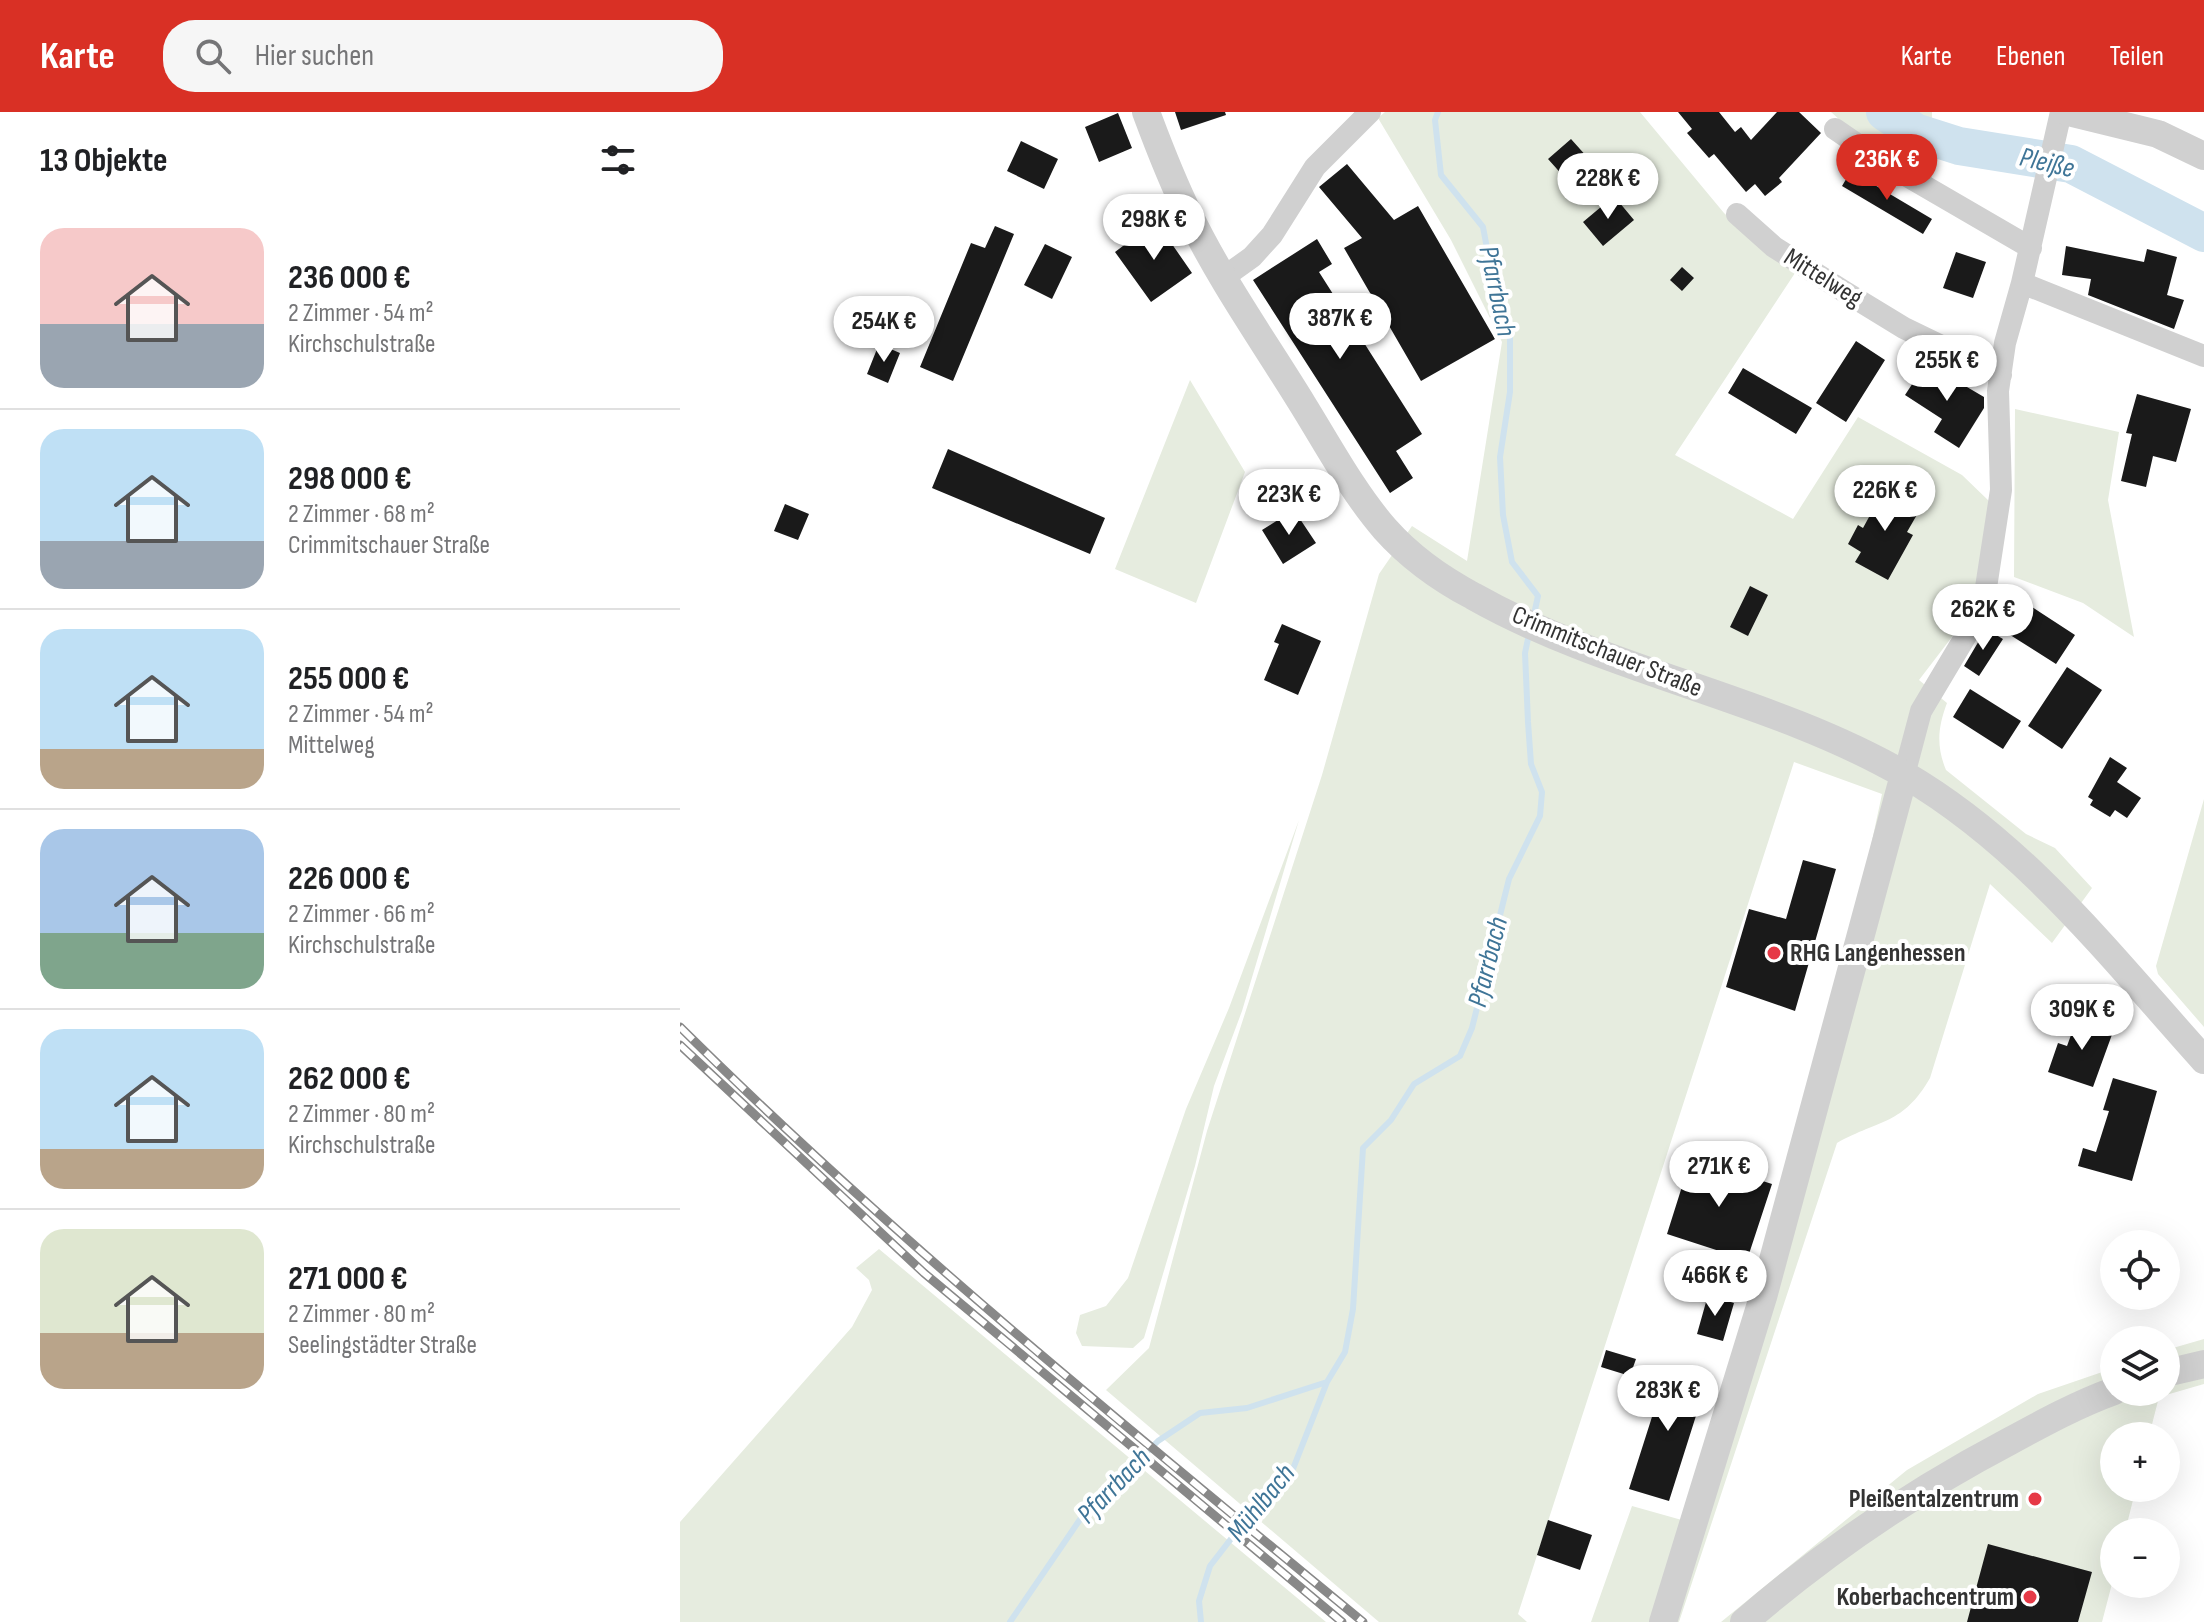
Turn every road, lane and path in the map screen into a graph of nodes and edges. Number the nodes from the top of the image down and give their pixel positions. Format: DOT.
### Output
graph roads {
  1 [pos="1146,112"];
  2 [pos="1370,112"];
  3 [pos="2061,112"];
  4 [pos="2068,112"];
  5 [pos="1835,129"];
  6 [pos="2204,156"];
  7 [pos="1737,214"];
  8 [pos="2031,248"];
  9 [pos="1224,277"];
  10 [pos="2022,283"];
  11 [pos="2204,356"];
  12 [pos="2001,375"];
  13 [pos="1904,775"];
  14 [pos="2204,1060"];
  15 [pos="2204,1364"];
  16 [pos="2180,1370"];
  17 [pos="2100,1397"];
  18 [pos="1663,1622"];
  19 [pos="1744,1622"];
  1 -- 9 [label="street, Crimmitschauer Straße"];
  2 -- 9 [label="street"];
  3 -- 8 [label="street"];
  4 -- 6 [label="street"];
  5 -- 8 [label="street"];
  7 -- 12 [label="street, Mittelweg"];
  8 -- 10 [label="street"];
  9 -- 13 [label="street, Crimmitschauer Straße"];
  10 -- 11 [label="street"];
  10 -- 12 [label="street"];
  12 -- 13 [label="street"];
  13 -- 14 [label="street, Crimmitschauer Straße"];
  13 -- 18 [label="street"];
  15 -- 16 [label="street"];
  17 -- 19 [label="street"];
}
